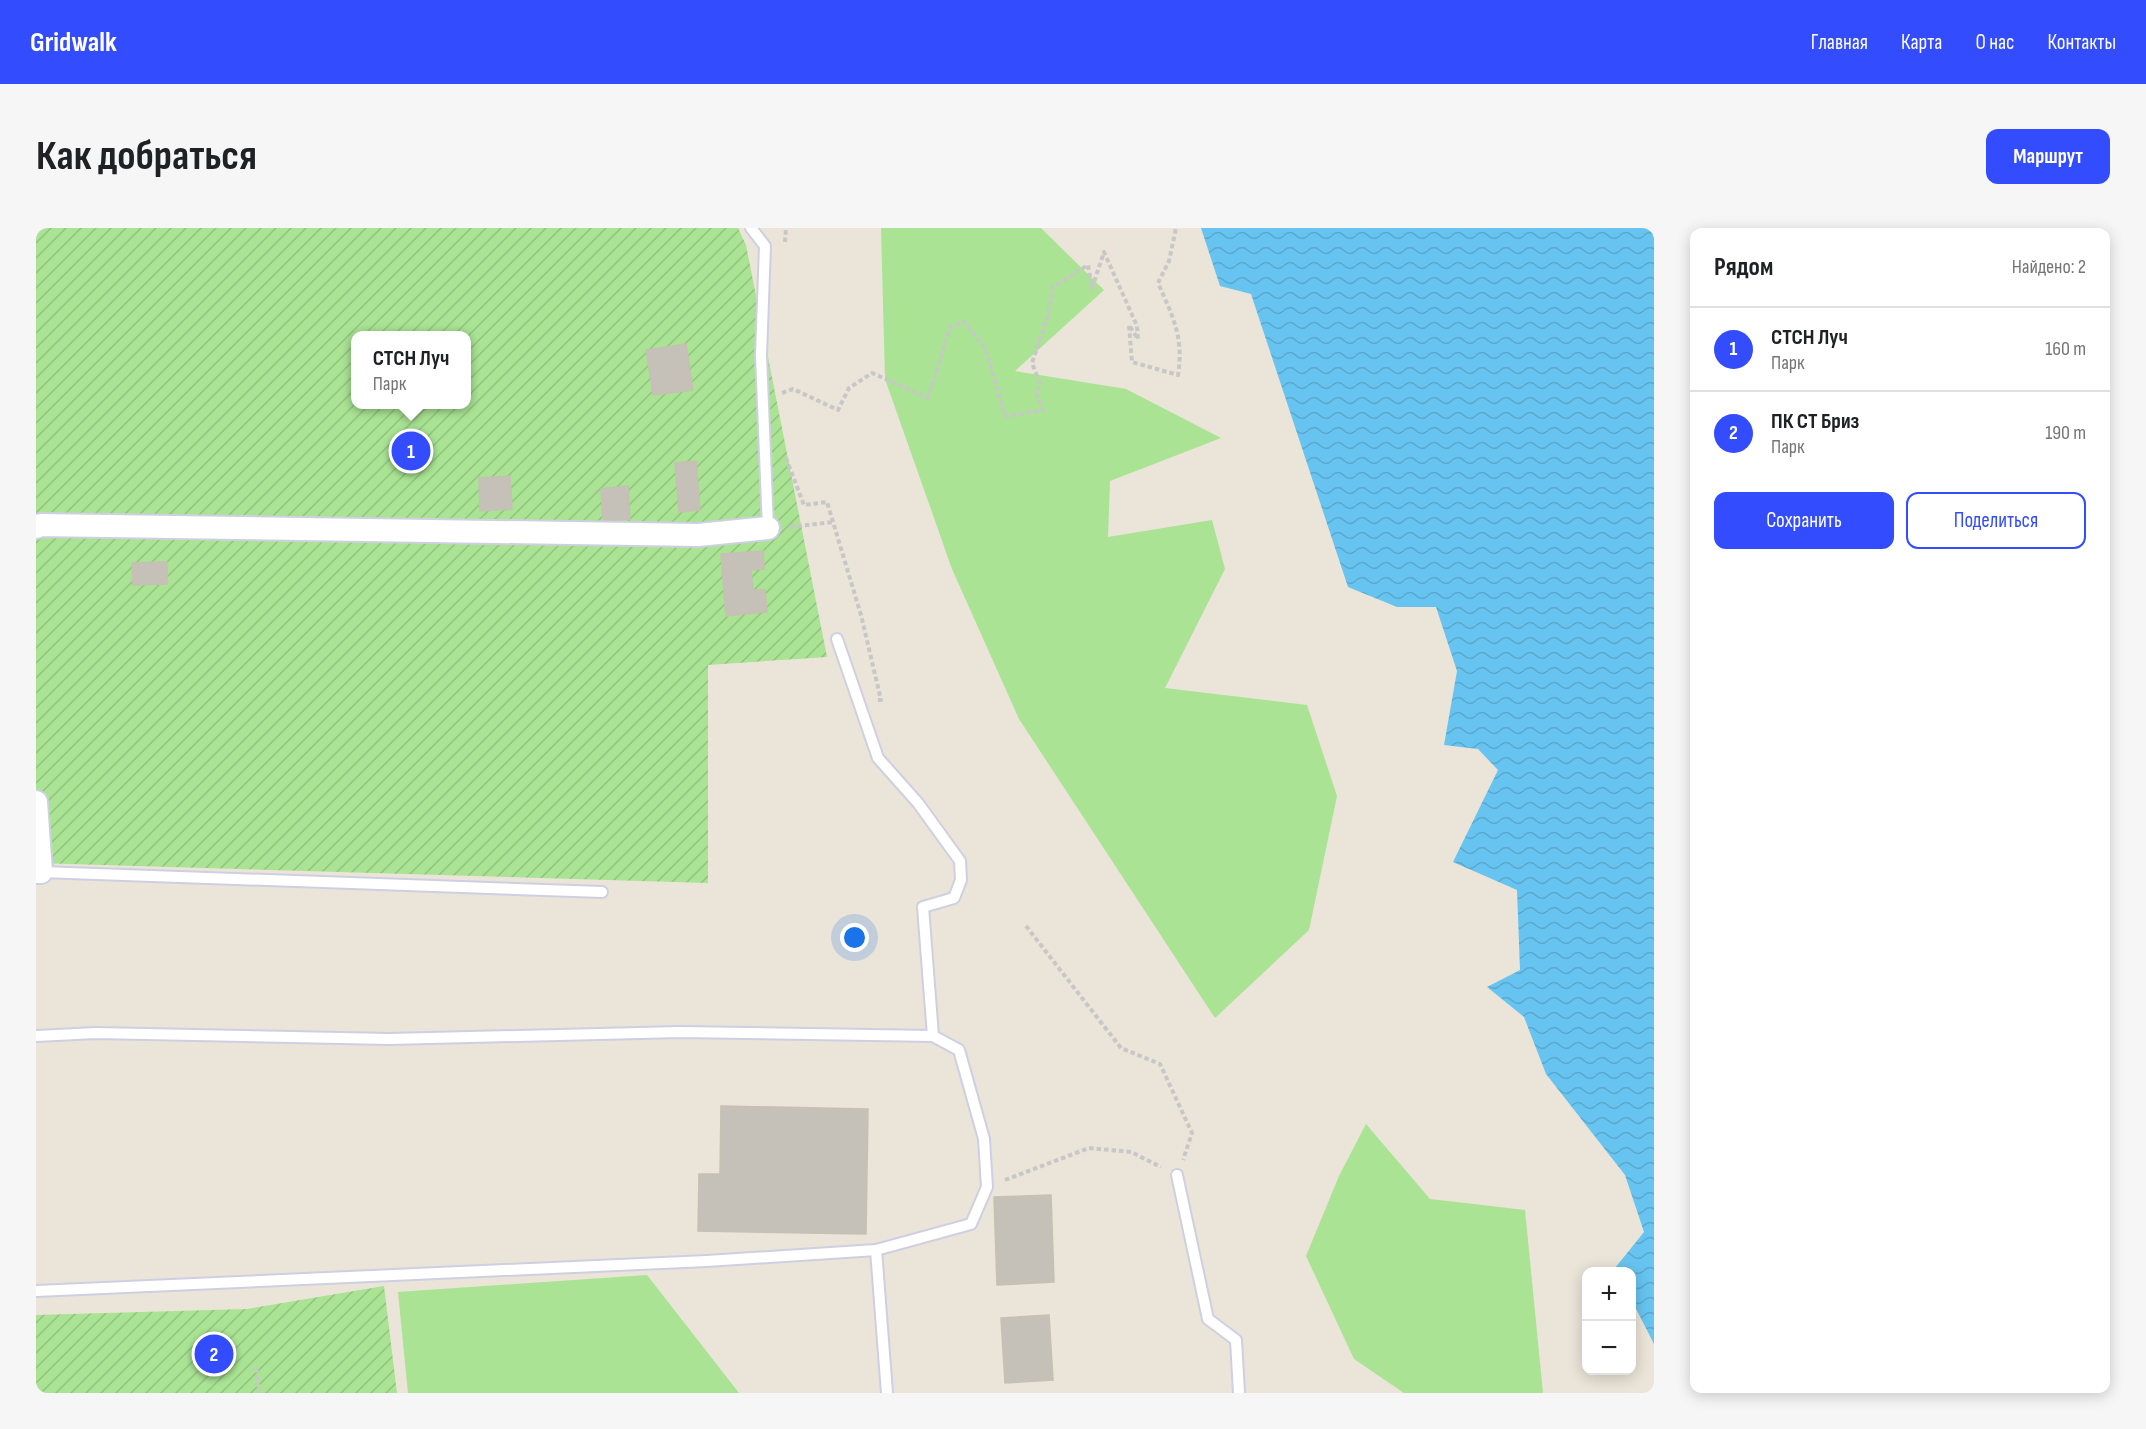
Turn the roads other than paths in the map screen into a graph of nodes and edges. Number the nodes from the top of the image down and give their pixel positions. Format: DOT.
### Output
graph roads {
  1 [pos="751,228"];
  2 [pos="36,527"];
  3 [pos="768,528"];
  4 [pos="837,639"];
  5 [pos="36,802"];
  6 [pos="39,872"];
  7 [pos="602,892"];
  8 [pos="36,1036"];
  9 [pos="933,1036"];
  10 [pos="1178,1176"];
  11 [pos="876,1250"];
  12 [pos="36,1292"];
  13 [pos="886,1393"];
  14 [pos="1239,1393"];
  1 -- 3 [label="lane"];
  2 -- 3 [label="street"];
  4 -- 9 [label="lane"];
  5 -- 6 [label="street"];
  6 -- 7 [label="lane"];
  8 -- 9 [label="lane"];
  9 -- 11 [label="lane"];
  10 -- 14 [label="lane"];
  11 -- 12 [label="lane"];
  11 -- 13 [label="lane"];
}
